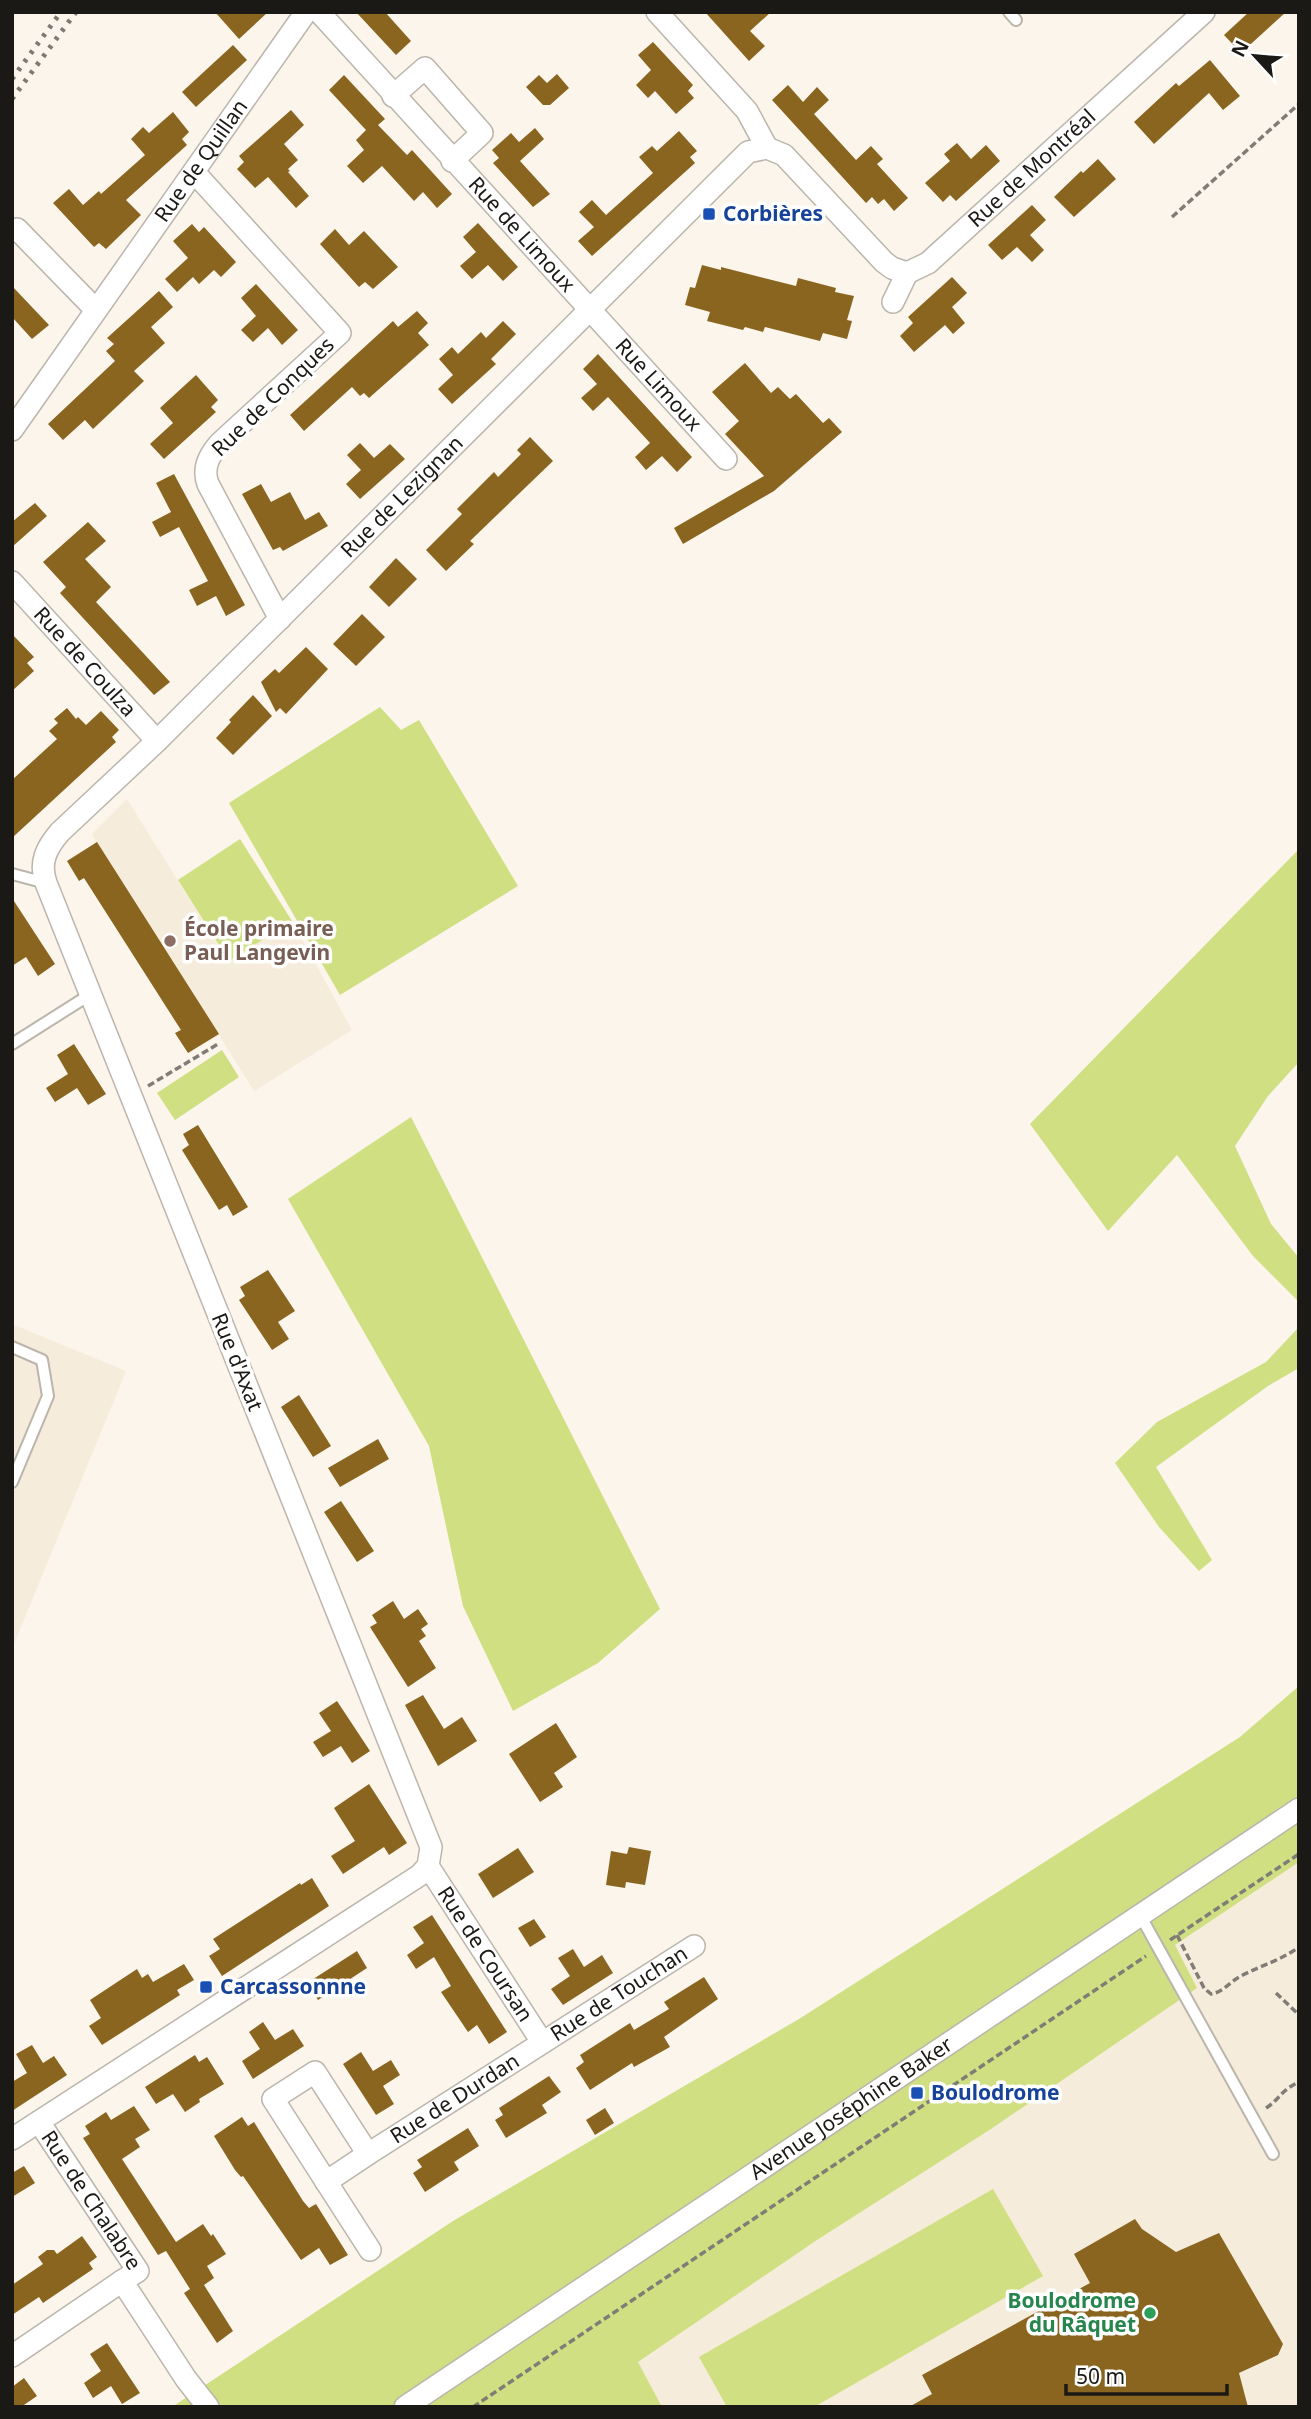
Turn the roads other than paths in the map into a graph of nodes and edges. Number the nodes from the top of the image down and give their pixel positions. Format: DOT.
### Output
graph roads {
  1 [pos="306,12"];
  2 [pos="318,12"];
  3 [pos="657,12"];
  4 [pos="1204,12"];
  5 [pos="394,96"];
  6 [pos="767,148"];
  7 [pos="452,161"];
  8 [pos="194,172"];
  9 [pos="17,229"];
  10 [pos="907,273"];
  11 [pos="893,302"];
  12 [pos="96,310"];
  13 [pos="590,310"];
  14 [pos="12,430"];
  15 [pos="726,459"];
  16 [pos="12,582"];
  17 [pos="280,619"];
  18 [pos="157,741"];
  19 [pos="44,857"];
  20 [pos="12,874"];
  21 [pos="46,883"];
  22 [pos="91,994"];
  23 [pos="12,1044"];
  24 [pos="12,1347"];
  25 [pos="12,1482"];
  26 [pos="1299,1809"];
  27 [pos="428,1866"];
  28 [pos="1140,1915"];
  29 [pos="694,1946"];
  30 [pos="542,2042"];
  31 [pos="39,2122"];
  32 [pos="12,2139"];
  33 [pos="368,2154"];
  34 [pos="1273,2154"];
  35 [pos="326,2182"];
  36 [pos="370,2250"];
  37 [pos="122,2281"];
  38 [pos="12,2356"];
  39 [pos="186,2379"];
  40 [pos="196,2407"];
  41 [pos="208,2407"];
  42 [pos="405,2407"];
  1 -- 8 [label="street, Rue de Quillan"];
  2 -- 5 [label="street, Rue de Limoux"];
  3 -- 6 [label="street"];
  4 -- 10 [label="street, Rue de Montréal"];
  5 -- 7 [label="street, Rue de Limoux"];
  5 -- 7 [label="street, Rue de Limoux"];
  6 -- 10 [label="street"];
  6 -- 13 [label="street, Rue de Lezignan"];
  7 -- 13 [label="street, Rue de Limoux"];
  8 -- 12 [label="street, Rue de Quillan"];
  8 -- 17 [label="street, Rue de Conques"];
  9 -- 12 [label="street"];
  10 -- 11 [label="street"];
  12 -- 14 [label="street, Rue de Quillan"];
  13 -- 15 [label="street, Rue Limoux"];
  13 -- 17 [label="street, Rue de Lezignan"];
  16 -- 18 [label="street, Rue de Coulza"];
  17 -- 18 [label="street, Rue de Lezignan"];
  18 -- 19 [label="street, Rue de Lezignan"];
  19 -- 21 [label="street, Rue d'Axat"];
  20 -- 21 [label="lane"];
  21 -- 22 [label="street, Rue d'Axat"];
  22 -- 23 [label="lane"];
  22 -- 27 [label="street, Rue d'Axat"];
  24 -- 25 [label="lane"];
  26 -- 28 [label="street, Avenue Joséphine Baker"];
  27 -- 30 [label="street, Rue de Coursan"];
  27 -- 31 [label="street"];
  28 -- 34 [label="lane"];
  28 -- 42 [label="street, Avenue Joséphine Baker"];
  29 -- 30 [label="street, Rue de Touchan"];
  30 -- 33 [label="street, Rue de Durdan"];
  31 -- 32 [label="street"];
  31 -- 37 [label="street, Rue de Chalabre"];
  33 -- 35 [label="street, Rue de Durdan"];
  33 -- 35 [label="street, Rue de Durdan"];
  35 -- 36 [label="street, Rue de Durdan"];
  37 -- 38 [label="street"];
  37 -- 39 [label="street, Rue de Chalabre"];
  39 -- 40 [label="street, Rue de Chalabre"];
  39 -- 41 [label="street, Rue de Chalabre"];
}
